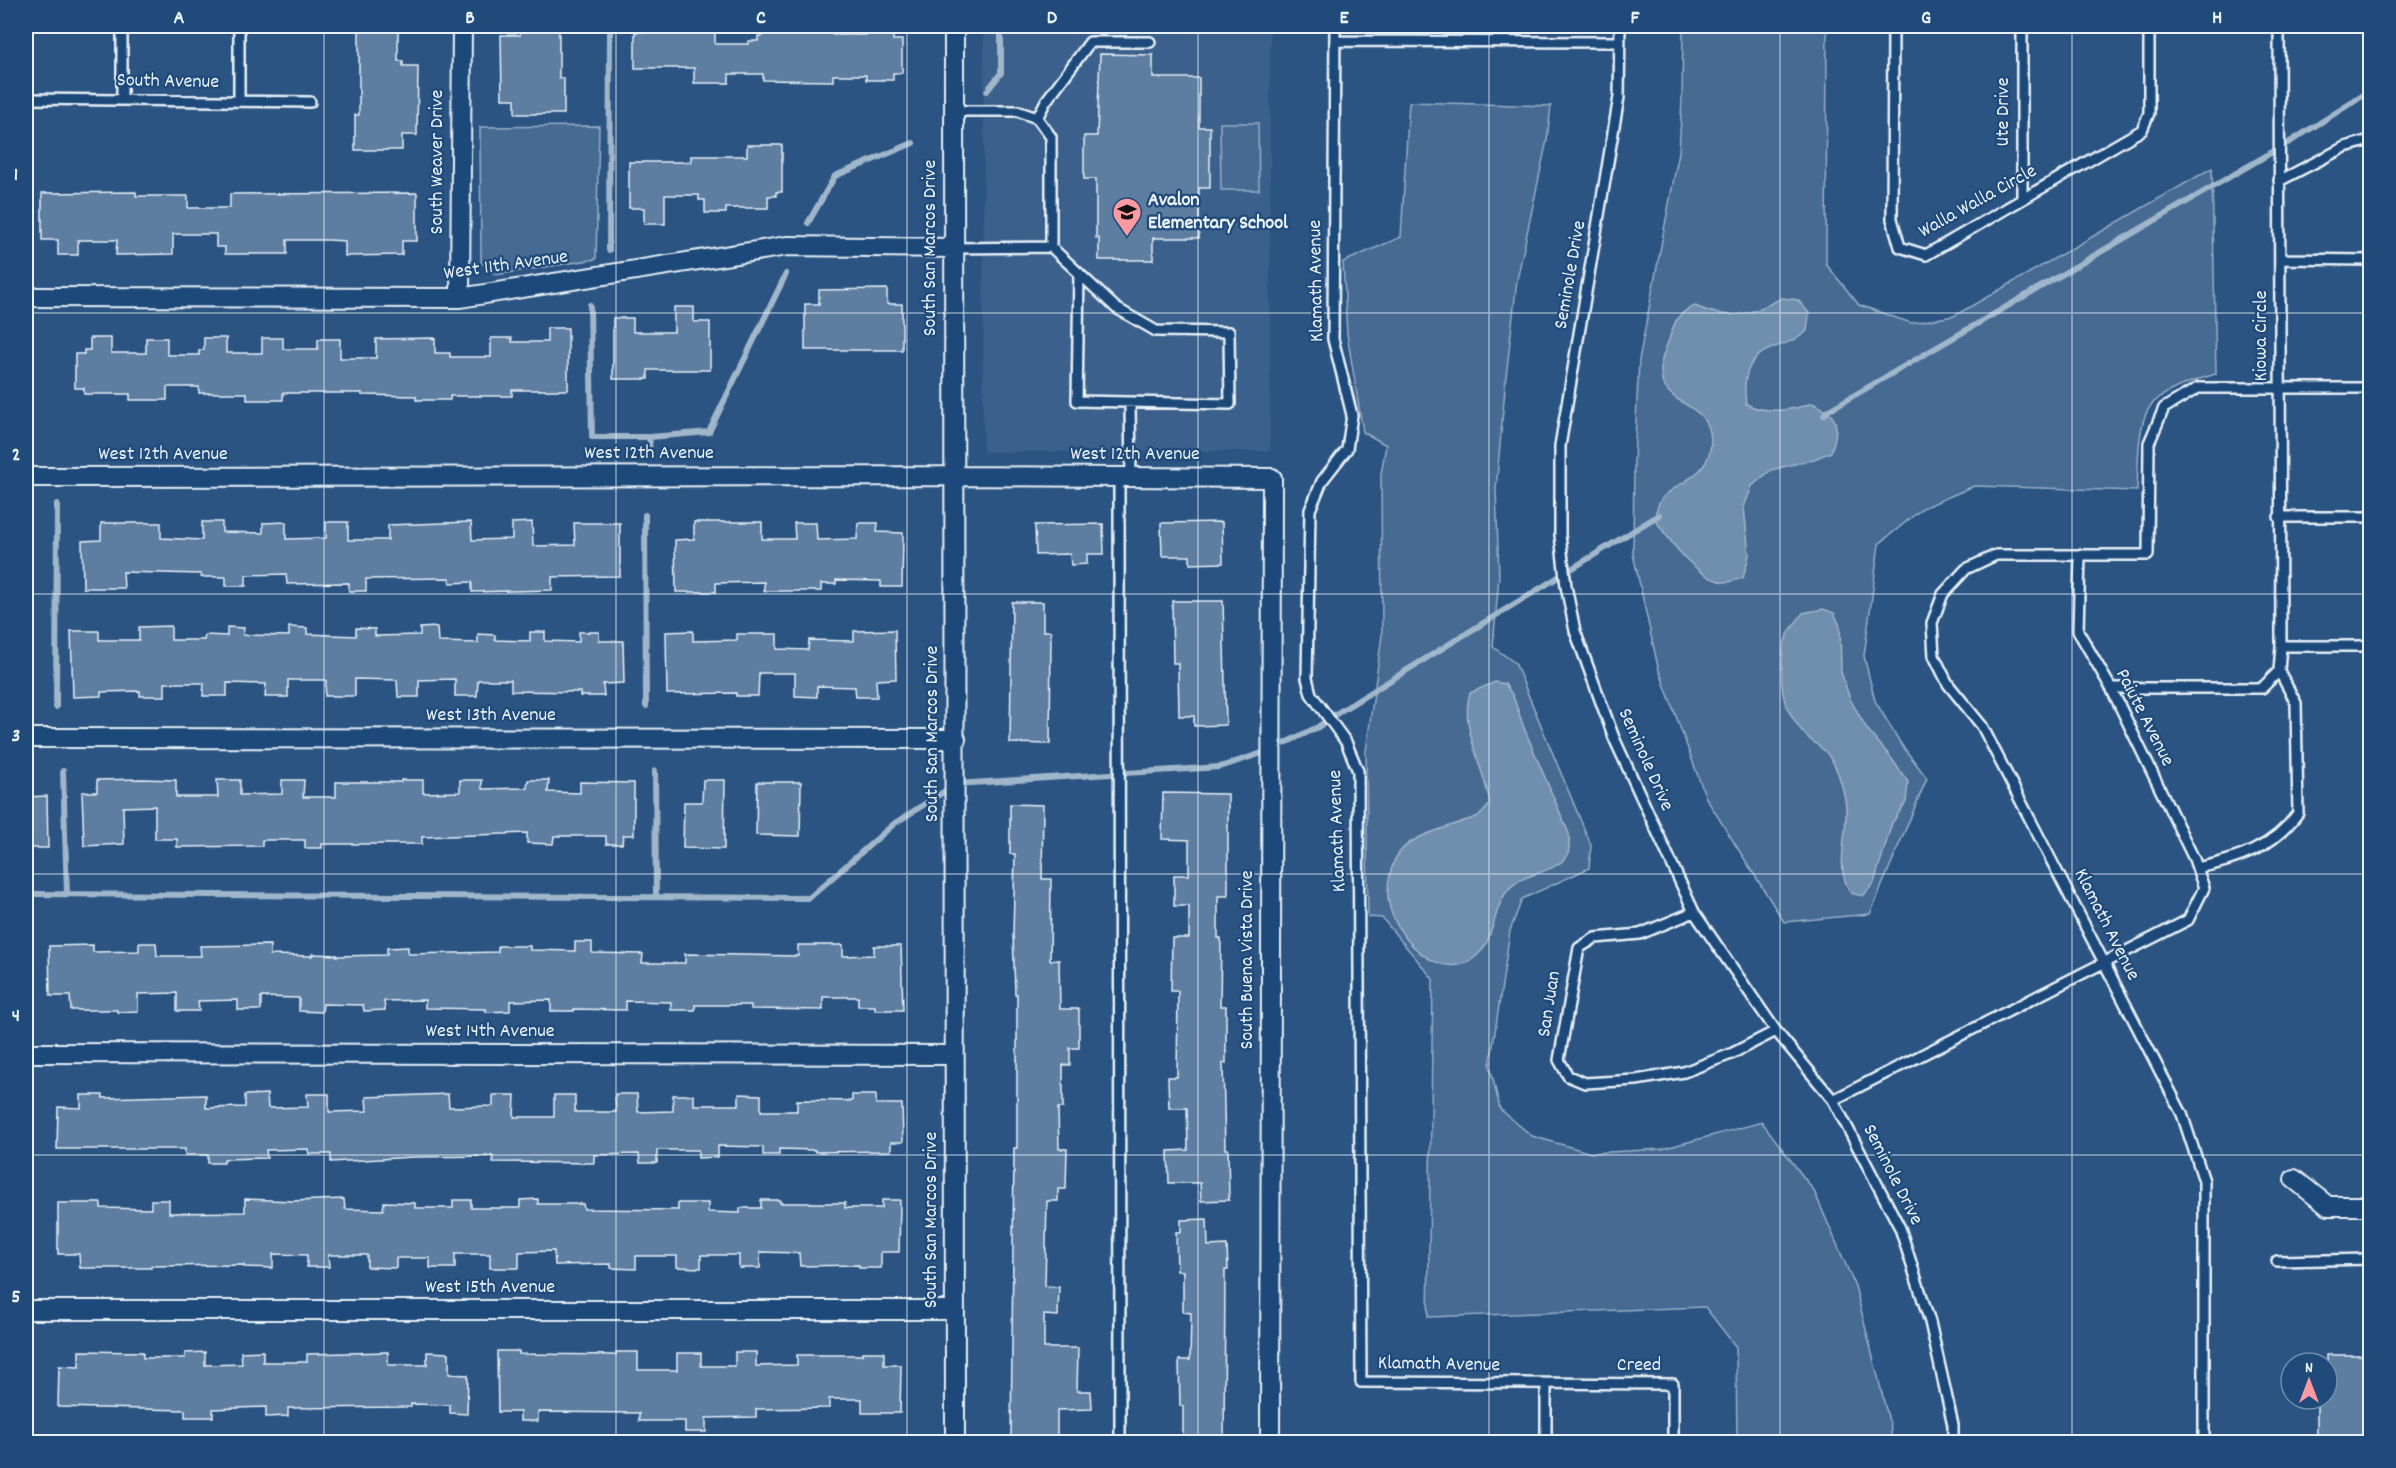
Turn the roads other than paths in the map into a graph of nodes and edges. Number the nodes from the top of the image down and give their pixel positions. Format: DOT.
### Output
graph roads {
  1 [pos="122,26"];
  2 [pos="239,26"];
  3 [pos="462,26"];
  4 [pos="954,26"];
  5 [pos="1335,26"];
  6 [pos="1620,26"];
  7 [pos="1893,26"];
  8 [pos="2022,26"];
  9 [pos="2149,26"];
  10 [pos="2279,26"];
  11 [pos="1335,41"];
  12 [pos="1150,42"];
  13 [pos="1620,42"];
  14 [pos="26,99"];
  15 [pos="122,100"];
  16 [pos="239,101"];
  17 [pos="310,102"];
  18 [pos="954,111"];
  19 [pos="1037,118"];
  20 [pos="2370,140"];
  21 [pos="2279,181"];
  22 [pos="2022,199"];
  23 [pos="1052,247"];
  24 [pos="954,248"];
  25 [pos="2280,259"];
  26 [pos="2370,260"];
  27 [pos="1079,273"];
  28 [pos="26,297"];
  29 [pos="460,298"];
  30 [pos="2280,388"];
  31 [pos="2370,388"];
  32 [pos="1130,402"];
  33 [pos="954,476"];
  34 [pos="26,477"];
  35 [pos="1125,477"];
  36 [pos="1272,478"];
  37 [pos="2279,517"];
  38 [pos="2370,517"];
  39 [pos="2080,555"];
  40 [pos="2281,646"];
  41 [pos="2370,646"];
  42 [pos="2279,671"];
  43 [pos="2111,688"];
  44 [pos="26,738"];
  45 [pos="956,739"];
  46 [pos="2197,868"];
  47 [pos="1694,912"];
  48 [pos="2105,962"];
  49 [pos="1776,1031"];
  50 [pos="26,1053"];
  51 [pos="954,1055"];
  52 [pos="1833,1100"];
  53 [pos="2294,1179"];
  54 [pos="2370,1206"];
  55 [pos="2370,1259"];
  56 [pos="2277,1261"];
  57 [pos="26,1311"];
  58 [pos="954,1311"];
  59 [pos="1546,1384"];
  60 [pos="955,1443"];
  61 [pos="1120,1443"];
  62 [pos="1270,1443"];
  63 [pos="1546,1443"];
  64 [pos="1673,1443"];
  65 [pos="1953,1443"];
  66 [pos="2204,1443"];
  1 -- 15 [label="lane"];
  2 -- 16 [label="lane"];
  3 -- 29 [label="street, South Weaver Drive"];
  4 -- 18 [label="street, South San Marcos Drive"];
  5 -- 11 [label="lane, Klamath Avenue"];
  6 -- 13 [label="lane, Seminole Drive"];
  7 -- 22 [label="lane, Walla Walla Circle"];
  8 -- 22 [label="lane, Ute Drive"];
  9 -- 22 [label="lane, Walla Walla Circle"];
  10 -- 21 [label="lane, Kiowa Circle"];
  11 -- 13 [label="lane"];
  11 -- 59 [label="lane, Klamath Avenue"];
  12 -- 19 [label="lane"];
  13 -- 47 [label="lane, Seminole Drive"];
  14 -- 15 [label="lane, South Avenue"];
  15 -- 16 [label="lane, South Avenue"];
  16 -- 17 [label="lane, South Avenue"];
  18 -- 19 [label="lane"];
  18 -- 24 [label="street, South San Marcos Drive"];
  19 -- 23 [label="lane"];
  20 -- 21 [label="lane"];
  21 -- 25 [label="lane, Kiowa Circle"];
  23 -- 24 [label="lane"];
  23 -- 27 [label="lane"];
  24 -- 29 [label="street, West 11th Avenue"];
  24 -- 33 [label="street, South San Marcos Drive"];
  25 -- 26 [label="lane"];
  25 -- 30 [label="lane, Kiowa Circle"];
  27 -- 32 [label="lane"];
  27 -- 32 [label="lane"];
  28 -- 29 [label="street, West 11th Avenue"];
  30 -- 31 [label="lane"];
  30 -- 37 [label="lane, Kiowa Circle"];
  30 -- 39 [label="lane"];
  32 -- 35 [label="lane"];
  33 -- 34 [label="street, West 12th Avenue"];
  33 -- 35 [label="street, West 12th Avenue"];
  33 -- 45 [label="street, South San Marcos Drive"];
  35 -- 36 [label="street, West 12th Avenue"];
  35 -- 61 [label="lane"];
  36 -- 62 [label="street, South Buena Vista Drive"];
  37 -- 38 [label="lane"];
  37 -- 40 [label="lane, Kiowa Circle"];
  39 -- 43 [label="lane, Paiute Avenue"];
  39 -- 48 [label="lane, Klamath Avenue"];
  40 -- 41 [label="lane"];
  40 -- 42 [label="lane, Kiowa Circle"];
  42 -- 43 [label="lane"];
  42 -- 46 [label="lane"];
  43 -- 46 [label="lane, Paiute Avenue"];
  44 -- 45 [label="street, West 13th Avenue"];
  45 -- 51 [label="street, South San Marcos Drive"];
  46 -- 48 [label="lane, Paiute Avenue"];
  47 -- 49 [label="lane, Seminole Drive"];
  47 -- 49 [label="lane, San Juan"];
  48 -- 52 [label="lane, Paiute Avenue"];
  48 -- 66 [label="lane, Klamath Avenue"];
  49 -- 52 [label="lane, Seminole Drive"];
  50 -- 51 [label="street, West 14th Avenue"];
  51 -- 58 [label="street, South San Marcos Drive"];
  52 -- 65 [label="lane, Seminole Drive"];
  53 -- 54 [label="street"];
  55 -- 56 [label="lane"];
  57 -- 58 [label="street, West 15th Avenue"];
  58 -- 60 [label="street, South San Marcos Drive"];
  59 -- 63 [label="lane"];
  59 -- 64 [label="lane, Creed"];
}
